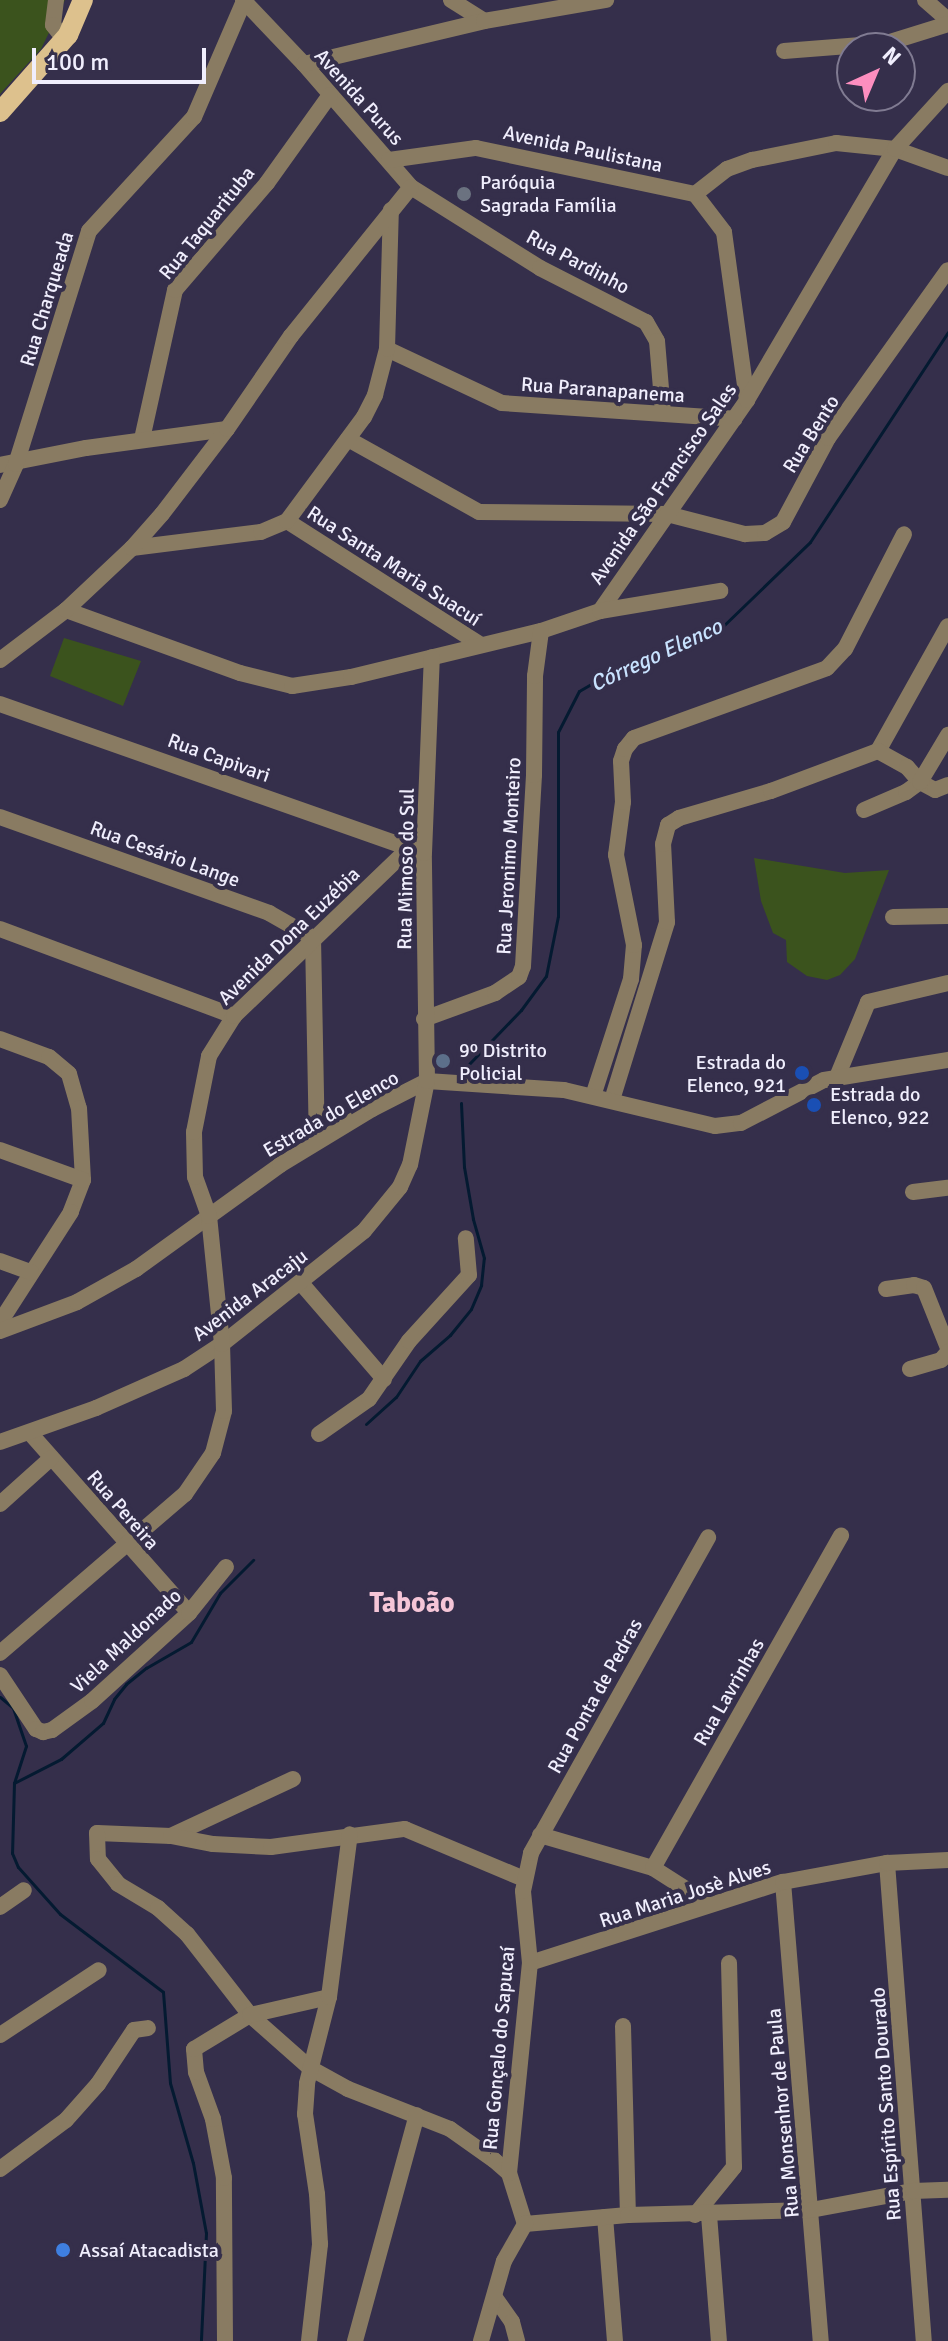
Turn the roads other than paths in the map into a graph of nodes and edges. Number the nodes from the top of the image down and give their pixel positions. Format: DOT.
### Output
graph roads {
  1 [pos="56,0"];
  2 [pos="83,0"];
  3 [pos="451,0"];
  4 [pos="606,0"];
  5 [pos="925,0"];
  6 [pos="243,1"];
  7 [pos="484,21"];
  8 [pos="948,22"];
  9 [pos="64,39"];
  10 [pos="784,51"];
  11 [pos="304,64"];
  12 [pos="948,91"];
  13 [pos="330,95"];
  14 [pos="0,112"];
  15 [pos="895,149"];
  16 [pos="389,160"];
  17 [pos="947,165"];
  18 [pos="411,187"];
  19 [pos="695,194"];
  20 [pos="391,210"];
  21 [pos="948,270"];
  22 [pos="387,349"];
  23 [pos="747,400"];
  24 [pos="663,413"];
  25 [pos="734,419"];
  26 [pos="227,429"];
  27 [pos="142,439"];
  28 [pos="348,439"];
  29 [pos="8,464"];
  30 [pos="0,500"];
  31 [pos="667,514"];
  32 [pos="287,521"];
  33 [pos="904,534"];
  34 [pos="132,548"];
  35 [pos="720,591"];
  36 [pos="66,610"];
  37 [pos="600,611"];
  38 [pos="948,626"];
  39 [pos="541,631"];
  40 [pos="479,644"];
  41 [pos="432,657"];
  42 [pos="0,660"];
  43 [pos="0,704"];
  44 [pos="948,735"];
  45 [pos="878,751"];
  46 [pos="920,782"];
  47 [pos="948,785"];
  48 [pos="864,810"];
  49 [pos="0,817"];
  50 [pos="416,850"];
  51 [pos="948,916"];
  52 [pos="893,917"];
  53 [pos="0,929"];
  54 [pos="313,938"];
  55 [pos="948,983"];
  56 [pos="234,1016"];
  57 [pos="424,1019"];
  58 [pos="0,1039"];
  59 [pos="948,1060"];
  60 [pos="837,1077"];
  61 [pos="427,1081"];
  62 [pos="593,1096"];
  63 [pos="612,1100"];
  64 [pos="317,1141"];
  65 [pos="0,1150"];
  66 [pos="83,1180"];
  67 [pos="948,1188"];
  68 [pos="913,1192"];
  69 [pos="209,1216"];
  70 [pos="466,1238"];
  71 [pos="0,1261"];
  72 [pos="31,1272"];
  73 [pos="301,1283"];
  74 [pos="886,1289"];
  75 [pos="940,1306"];
  76 [pos="0,1322"];
  77 [pos="0,1331"];
  78 [pos="222,1344"];
  79 [pos="948,1350"];
  80 [pos="910,1369"];
  81 [pos="384,1379"];
  82 [pos="30,1433"];
  83 [pos="319,1434"];
  84 [pos="0,1442"];
  85 [pos="51,1458"];
  86 [pos="0,1504"];
  87 [pos="841,1536"];
  88 [pos="708,1537"];
  89 [pos="126,1544"];
  90 [pos="226,1567"];
  91 [pos="189,1613"];
  92 [pos="0,1653"];
  93 [pos="0,1675"];
  94 [pos="293,1779"];
  95 [pos="350,1834"];
  96 [pos="540,1835"];
  97 [pos="171,1836"];
  98 [pos="948,1860"];
  99 [pos="887,1863"];
  100 [pos="653,1868"];
  101 [pos="524,1879"];
  102 [pos="783,1882"];
  103 [pos="24,1890"];
  104 [pos="708,1903"];
  105 [pos="0,1907"];
  106 [pos="530,1963"];
  107 [pos="729,1963"];
  108 [pos="99,1970"];
  109 [pos="329,1997"];
  110 [pos="250,2015"];
  111 [pos="623,2026"];
  112 [pos="148,2028"];
  113 [pos="0,2035"];
  114 [pos="310,2068"];
  115 [pos="417,2115"];
  116 [pos="0,2169"];
  117 [pos="509,2173"];
  118 [pos="948,2190"];
  119 [pos="913,2191"];
  120 [pos="811,2210"];
  121 [pos="628,2215"];
  122 [pos="702,2215"];
  123 [pos="605,2217"];
  124 [pos="525,2224"];
  125 [pos="496,2299"];
  126 [pos="225,2341"];
  127 [pos="309,2341"];
  128 [pos="355,2341"];
  129 [pos="481,2341"];
  130 [pos="517,2341"];
  131 [pos="615,2341"];
  132 [pos="719,2341"];
  133 [pos="821,2341"];
  134 [pos="924,2341"];
  1 -- 9 [label="street"];
  2 -- 9 [label="main road"];
  3 -- 7 [label="street"];
  4 -- 7 [label="street"];
  5 -- 8 [label="street"];
  6 -- 11 [label="street, Avenida Purus"];
  6 -- 29 [label="street, Rua Charqueada"];
  7 -- 11 [label="street"];
  8 -- 10 [label="street"];
  9 -- 14 [label="main road"];
  11 -- 13 [label="street, Avenida Purus"];
  12 -- 15 [label="street, Avenida São Francisco Sales"];
  13 -- 16 [label="street, Avenida Purus"];
  13 -- 27 [label="street, Rua Taquarituba"];
  15 -- 17 [label="street"];
  15 -- 19 [label="street"];
  15 -- 23 [label="street, Avenida São Francisco Sales"];
  16 -- 18 [label="street, Avenida Purus"];
  16 -- 19 [label="street, Avenida Paulistana"];
  18 -- 20 [label="street"];
  18 -- 24 [label="street, Rua Pardinho"];
  19 -- 23 [label="street"];
  20 -- 22 [label="street"];
  20 -- 26 [label="street"];
  21 -- 31 [label="street, Rua Bento"];
  22 -- 24 [label="street, Rua Paranapanema"];
  22 -- 28 [label="street"];
  23 -- 25 [label="street, Avenida São Francisco Sales"];
  24 -- 25 [label="street, Rua Paranapanema"];
  25 -- 31 [label="street, Avenida São Francisco Sales"];
  26 -- 27 [label="street"];
  26 -- 34 [label="street"];
  27 -- 29 [label="street"];
  28 -- 31 [label="street, Rua Bento"];
  28 -- 32 [label="street"];
  29 -- 30 [label="street, Rua Charqueada"];
  31 -- 37 [label="street, Avenida São Francisco Sales"];
  32 -- 34 [label="street"];
  32 -- 40 [label="street, Rua Santa Maria Suacuí"];
  33 -- 62 [label="street"];
  34 -- 36 [label="street"];
  35 -- 37 [label="street"];
  36 -- 41 [label="street, Avenida São Francisco Sales"];
  36 -- 42 [label="street"];
  37 -- 39 [label="street, Avenida São Francisco Sales"];
  38 -- 45 [label="street"];
  39 -- 40 [label="street, Avenida São Francisco Sales"];
  39 -- 57 [label="street, Rua Jeronimo Monteiro"];
  40 -- 41 [label="street, Avenida São Francisco Sales"];
  41 -- 50 [label="street, Rua Mimoso do Sul"];
  43 -- 50 [label="street, Rua Capivari"];
  44 -- 46 [label="street"];
  45 -- 46 [label="street"];
  45 -- 63 [label="street"];
  46 -- 47 [label="street"];
  46 -- 48 [label="street"];
  49 -- 54 [label="street, Rua Cesário Lange"];
  50 -- 54 [label="street, Avenida Dona Euzébia"];
  50 -- 57 [label="street, Rua Mimoso do Sul"];
  51 -- 52 [label="street"];
  53 -- 56 [label="street"];
  54 -- 56 [label="street, Avenida Dona Euzébia"];
  54 -- 64 [label="street"];
  55 -- 60 [label="street"];
  56 -- 69 [label="street, Avenida Dona Euzébia"];
  57 -- 61 [label="street, Rua Mimoso do Sul"];
  58 -- 66 [label="street"];
  59 -- 60 [label="street, Estrada do Elenco"];
  60 -- 63 [label="street, Estrada do Elenco"];
  61 -- 62 [label="street, Estrada do Elenco"];
  61 -- 64 [label="street, Estrada do Elenco"];
  61 -- 73 [label="street, Avenida Aracaju"];
  62 -- 63 [label="street, Estrada do Elenco"];
  64 -- 69 [label="street, Estrada do Elenco"];
  65 -- 66 [label="street"];
  66 -- 72 [label="street"];
  67 -- 68 [label="street"];
  69 -- 77 [label="street, Estrada do Elenco"];
  69 -- 78 [label="street, Avenida Dona Euzébia"];
  70 -- 81 [label="street"];
  71 -- 72 [label="street"];
  72 -- 76 [label="street"];
  73 -- 78 [label="street, Avenida Aracaju"];
  73 -- 81 [label="street"];
  74 -- 75 [label="street"];
  75 -- 79 [label="street"];
  78 -- 82 [label="street, Avenida Aracaju"];
  78 -- 89 [label="street, Avenida Dona Euzébia"];
  79 -- 80 [label="street"];
  81 -- 83 [label="street"];
  82 -- 84 [label="street, Avenida Aracaju"];
  82 -- 85 [label="street, Rua Pereira"];
  85 -- 86 [label="street"];
  85 -- 89 [label="street, Rua Pereira"];
  87 -- 100 [label="street, Rua Lavrinhas"];
  88 -- 96 [label="street, Rua Ponta de Pedras"];
  89 -- 91 [label="street, Rua Pereira"];
  89 -- 92 [label="street, Avenida Dona Euzébia"];
  90 -- 91 [label="street, Viela Maldonado"];
  91 -- 93 [label="street, Viela Maldonado"];
  94 -- 97 [label="street"];
  95 -- 97 [label="street"];
  95 -- 101 [label="street"];
  95 -- 109 [label="street"];
  96 -- 100 [label="street"];
  96 -- 101 [label="street, Rua Ponta de Pedras"];
  97 -- 110 [label="street"];
  98 -- 99 [label="street, Rua Maria Josè Alves"];
  99 -- 102 [label="street, Rua Maria Josè Alves"];
  99 -- 119 [label="street, Rua Espírito Santo Dourado"];
  100 -- 104 [label="street"];
  101 -- 106 [label="street, Rua Gonçalo do Sapucaí"];
  102 -- 104 [label="street, Rua Maria Josè Alves"];
  102 -- 120 [label="street, Rua Monsenhor de Paula"];
  103 -- 105 [label="street"];
  104 -- 106 [label="street, Rua Maria Josè Alves"];
  106 -- 117 [label="street, Rua Gonçalo do Sapucaí"];
  107 -- 122 [label="street"];
  108 -- 113 [label="street"];
  109 -- 110 [label="street"];
  109 -- 114 [label="street"];
  110 -- 114 [label="street"];
  110 -- 126 [label="street"];
  111 -- 121 [label="street"];
  112 -- 116 [label="street"];
  114 -- 115 [label="street"];
  114 -- 127 [label="street"];
  115 -- 117 [label="street"];
  115 -- 128 [label="street"];
  117 -- 124 [label="street"];
  118 -- 119 [label="street"];
  119 -- 120 [label="street"];
  119 -- 134 [label="street, Rua Espírito Santo Dourado"];
  120 -- 122 [label="street"];
  120 -- 133 [label="street, Rua Monsenhor de Paula"];
  121 -- 122 [label="street"];
  121 -- 123 [label="street"];
  122 -- 132 [label="street"];
  123 -- 124 [label="street"];
  123 -- 131 [label="street"];
  124 -- 125 [label="street"];
  125 -- 129 [label="street"];
  125 -- 130 [label="street"];
}
